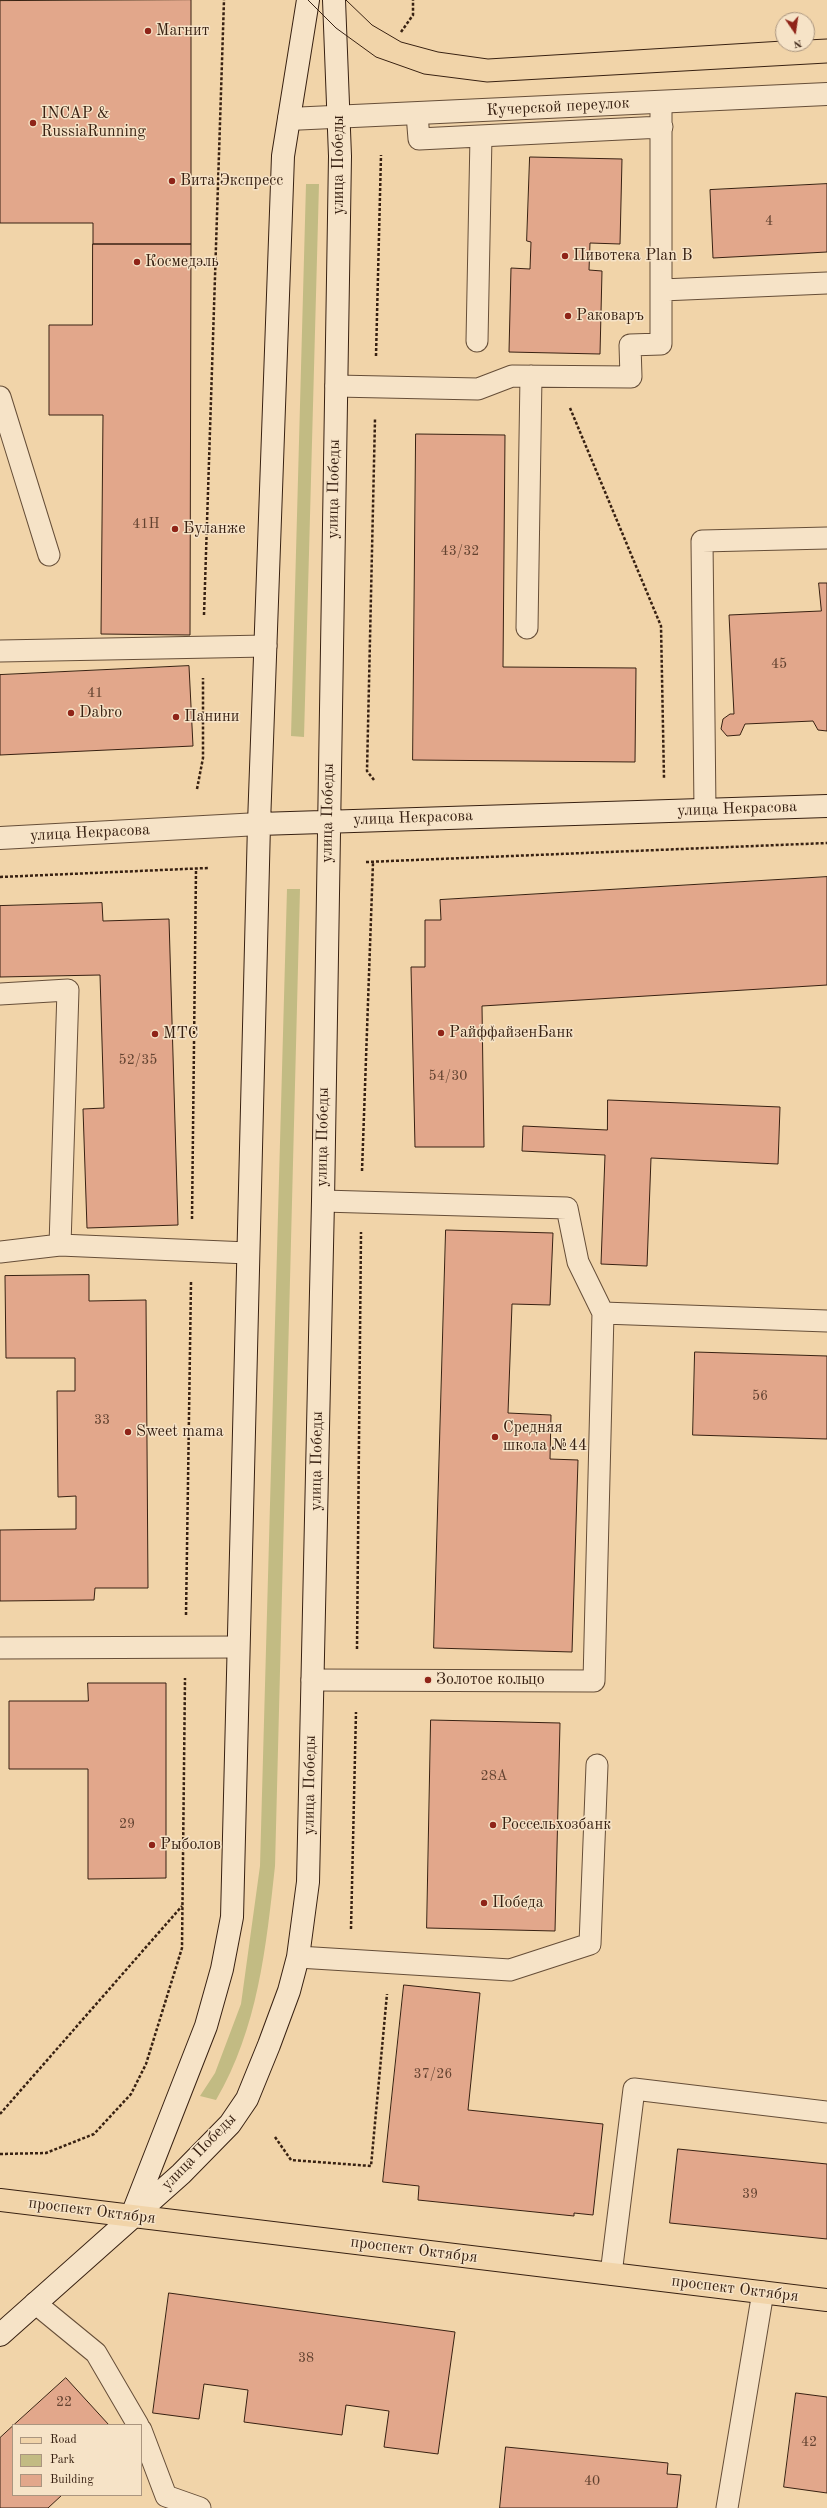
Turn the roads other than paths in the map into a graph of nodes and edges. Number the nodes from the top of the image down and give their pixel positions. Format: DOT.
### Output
graph roads {
  1 [pos="308,0"];
  2 [pos="334,0"];
  3 [pos="827,94"];
  4 [pos="662,102"];
  5 [pos="418,114"];
  6 [pos="339,118"];
  7 [pos="289,119"];
  8 [pos="662,127"];
  9 [pos="481,136"];
  10 [pos="827,283"];
  11 [pos="662,290"];
  12 [pos="477,341"];
  13 [pos="531,376"];
  14 [pos="336,386"];
  15 [pos="0,397"];
  16 [pos="827,538"];
  17 [pos="49,555"];
  18 [pos="527,628"];
  19 [pos="266,646"];
  20 [pos="0,651"];
  21 [pos="827,806"];
  22 [pos="705,810"];
  23 [pos="328,821"];
  24 [pos="259,824"];
  25 [pos="0,838"];
  26 [pos="0,994"];
  27 [pos="323,1201"];
  28 [pos="60,1245"];
  29 [pos="0,1252"];
  30 [pos="248,1253"];
  31 [pos="603,1313"];
  32 [pos="827,1321"];
  33 [pos="238,1647"];
  34 [pos="0,1648"];
  35 [pos="312,1680"];
  36 [pos="597,1765"];
  37 [pos="298,1957"];
  38 [pos="827,2112"];
  39 [pos="0,2200"];
  40 [pos="132,2216"];
  41 [pos="611,2274"];
  42 [pos="762,2292"];
  43 [pos="827,2300"];
  44 [pos="35,2303"];
  45 [pos="0,2335"];
  46 [pos="137,2424"];
  47 [pos="142,2433"];
  48 [pos="200,2508"];
  49 [pos="727,2508"];
  1 -- 7 [label="main road, улица Победы"];
  2 -- 6 [label="main road, улица Победы"];
  3 -- 4 [label="main road, Кучерской переулок"];
  4 -- 5 [label="main road, Кучерской переулок"];
  4 -- 8 [label="lane"];
  5 -- 6 [label="main road, Кучерской переулок"];
  5 -- 9 [label="lane"];
  6 -- 7 [label="main road, Кучерской переулок"];
  6 -- 14 [label="main road, улица Победы"];
  7 -- 19 [label="main road, улица Победы"];
  8 -- 9 [label="lane"];
  8 -- 11 [label="lane"];
  9 -- 12 [label="lane"];
  10 -- 11 [label="lane"];
  11 -- 13 [label="lane"];
  13 -- 14 [label="lane"];
  13 -- 18 [label="lane"];
  14 -- 23 [label="main road, улица Победы"];
  15 -- 17 [label="lane"];
  16 -- 22 [label="lane"];
  19 -- 20 [label="lane"];
  19 -- 24 [label="main road, улица Победы"];
  21 -- 22 [label="main road, улица Некрасова"];
  22 -- 23 [label="main road, улица Некрасова"];
  23 -- 24 [label="main road, улица Некрасова"];
  23 -- 27 [label="main road, улица Победы"];
  24 -- 25 [label="main road, улица Некрасова"];
  24 -- 30 [label="main road, улица Победы"];
  26 -- 28 [label="lane"];
  27 -- 31 [label="lane"];
  27 -- 35 [label="main road, улица Победы"];
  28 -- 29 [label="lane"];
  28 -- 30 [label="lane"];
  30 -- 33 [label="main road, улица Победы"];
  31 -- 32 [label="lane"];
  31 -- 35 [label="lane"];
  33 -- 34 [label="lane"];
  33 -- 40 [label="main road, улица Победы"];
  35 -- 37 [label="main road, улица Победы"];
  36 -- 37 [label="lane"];
  37 -- 40 [label="main road, улица Победы"];
  38 -- 41 [label="lane"];
  39 -- 40 [label="main road, проспект Октября"];
  40 -- 41 [label="main road, проспект Октября"];
  40 -- 44 [label="main road, улица Победы"];
  41 -- 42 [label="main road, проспект Октября"];
  42 -- 43 [label="main road, проспект Октября"];
  42 -- 49 [label="lane"];
  44 -- 45 [label="main road, улица Победы"];
  44 -- 46 [label="lane"];
  47 -- 48 [label="lane"];
}
